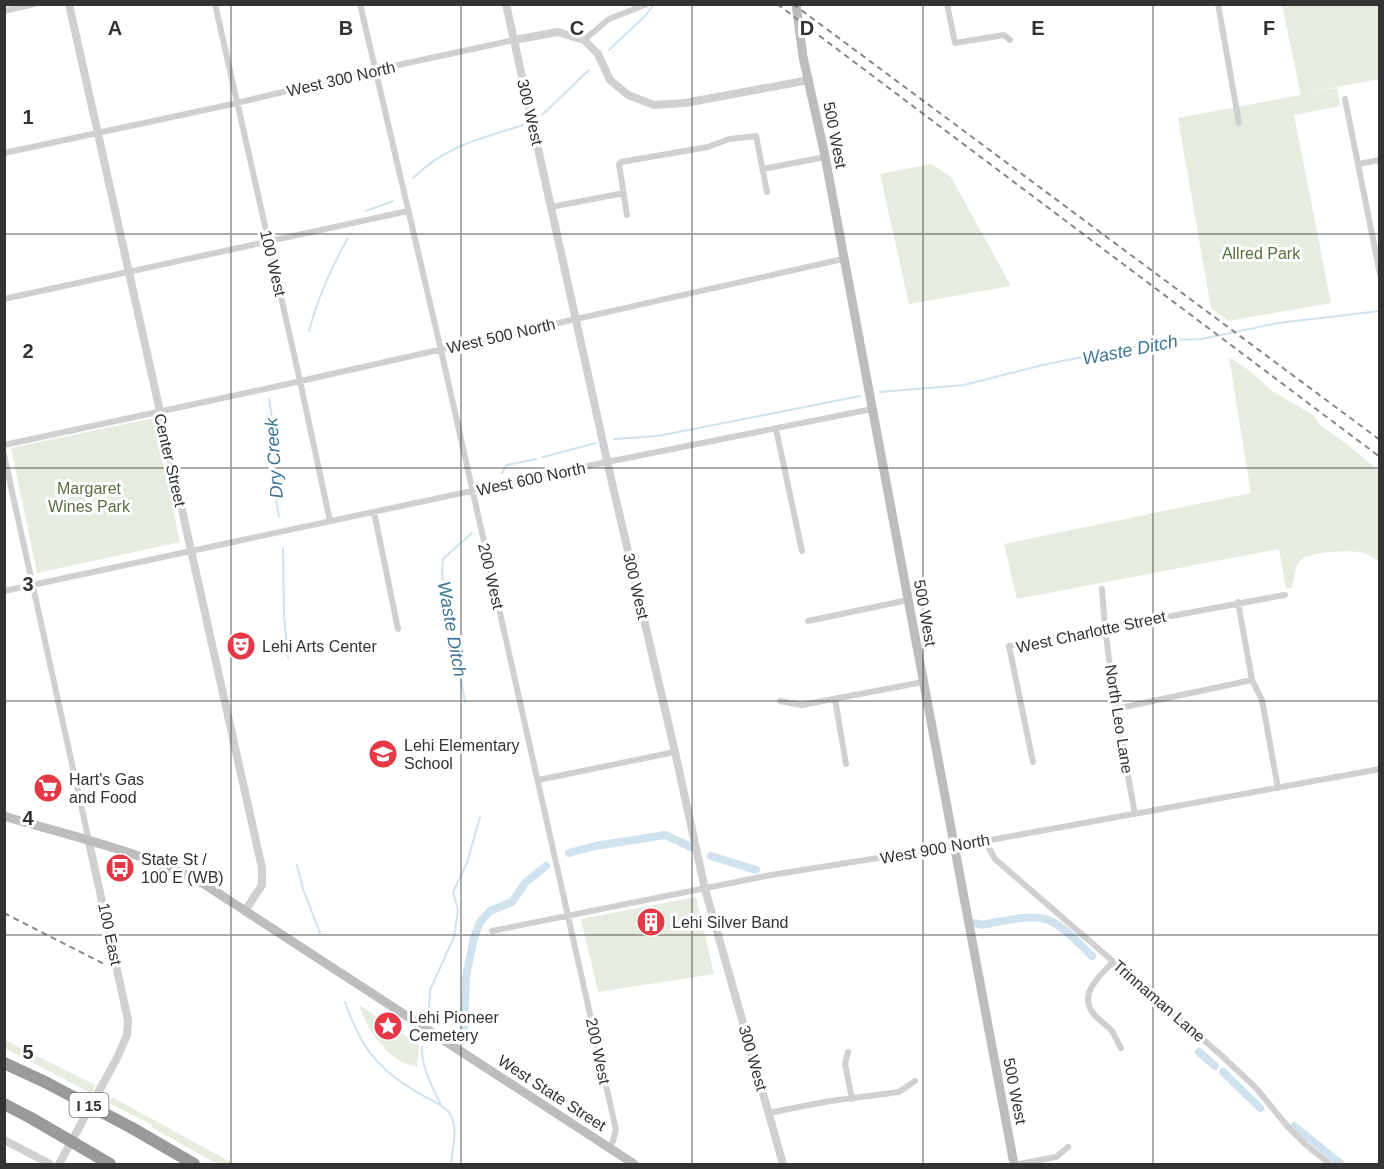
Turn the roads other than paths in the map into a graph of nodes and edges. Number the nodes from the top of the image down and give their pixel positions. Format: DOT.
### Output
graph roads {
  1 [pos="34,4"];
  2 [pos="69,4"];
  3 [pos="215,4"];
  4 [pos="360,4"];
  5 [pos="506,4"];
  6 [pos="798,4"];
  7 [pos="947,4"];
  8 [pos="1218,4"];
  9 [pos="647,5"];
  10 [pos="4,11"];
  11 [pos="514,40"];
  12 [pos="584,40"];
  13 [pos="1010,40"];
  14 [pos="375,70"];
  15 [pos="809,80"];
  16 [pos="1345,99"];
  17 [pos="236,103"];
  18 [pos="1239,123"];
  19 [pos="98,133"];
  20 [pos="4,153"];
  21 [pos="825,157"];
  22 [pos="1380,160"];
  23 [pos="1358,164"];
  24 [pos="763,169"];
  25 [pos="767,192"];
  26 [pos="624,193"];
  27 [pos="551,207"];
  28 [pos="408,212"];
  29 [pos="627,215"];
  30 [pos="268,243"];
  31 [pos="843,259"];
  32 [pos="128,272"];
  33 [pos="1380,274"];
  34 [pos="4,299"];
  35 [pos="576,320"];
  36 [pos="441,350"];
  37 [pos="300,381"];
  38 [pos="872,409"];
  39 [pos="159,412"];
  40 [pos="776,429"];
  41 [pos="4,445"];
  42 [pos="4,455"];
  43 [pos="607,462"];
  44 [pos="471,491"];
  45 [pos="374,512"];
  46 [pos="330,521"];
  47 [pos="191,551"];
  48 [pos="802,551"];
  49 [pos="34,585"];
  50 [pos="1102,589"];
  51 [pos="4,591"];
  52 [pos="1285,595"];
  53 [pos="908,600"];
  54 [pos="1238,602"];
  55 [pos="808,621"];
  56 [pos="399,629"];
  57 [pos="1105,629"];
  58 [pos="1252,681"];
  59 [pos="923,682"];
  60 [pos="835,699"];
  61 [pos="780,701"];
  62 [pos="1115,709"];
  63 [pos="675,752"];
  64 [pos="1033,762"];
  65 [pos="846,764"];
  66 [pos="1380,770"];
  67 [pos="537,780"];
  68 [pos="1278,788"];
  69 [pos="1136,814"];
  70 [pos="4,816"];
  71 [pos="986,841"];
  72 [pos="89,842"];
  73 [pos="954,846"];
  74 [pos="705,889"];
  75 [pos="245,911"];
  76 [pos="568,916"];
  77 [pos="492,931"];
  78 [pos="1113,962"];
  79 [pos="1121,1048"];
  80 [pos="848,1052"];
  81 [pos="4,1063"];
  82 [pos="915,1081"];
  83 [pos="852,1099"];
  84 [pos="4,1104"];
  85 [pos="768,1113"];
  86 [pos="4,1140"];
  87 [pos="1068,1147"];
  88 [pos="609,1148"];
  89 [pos="50,1164"];
  90 [pos="59,1164"];
  91 [pos="110,1164"];
  92 [pos="194,1164"];
  93 [pos="634,1164"];
  94 [pos="783,1164"];
  95 [pos="1014,1164"];
  96 [pos="1019,1164"];
  97 [pos="1330,1164"];
  1 -- 10 [label="street"];
  2 -- 19 [label="street, Center Street"];
  3 -- 17 [label="street, 100 West"];
  4 -- 14 [label="street, 200 West"];
  5 -- 11 [label="street, 300 West"];
  6 -- 15 [label="main road, 500 West"];
  7 -- 13 [label="street"];
  8 -- 18 [label="street"];
  9 -- 12 [label="street"];
  11 -- 12 [label="street, West 300 North"];
  11 -- 14 [label="street, West 300 North"];
  11 -- 27 [label="street, 300 West"];
  12 -- 15 [label="street"];
  14 -- 17 [label="street, West 300 North"];
  14 -- 28 [label="street, 200 West"];
  15 -- 21 [label="main road, 500 West"];
  16 -- 23 [label="street"];
  17 -- 19 [label="street, West 300 North"];
  17 -- 30 [label="street, 100 West"];
  19 -- 20 [label="street, West 300 North"];
  19 -- 32 [label="street, Center Street"];
  21 -- 24 [label="street"];
  21 -- 31 [label="main road, 500 West"];
  22 -- 23 [label="street"];
  23 -- 33 [label="street"];
  24 -- 25 [label="street"];
  24 -- 26 [label="street"];
  26 -- 27 [label="street"];
  26 -- 29 [label="street"];
  27 -- 35 [label="street, 300 West"];
  28 -- 30 [label="street"];
  28 -- 36 [label="street, 200 West"];
  30 -- 32 [label="street"];
  30 -- 37 [label="street, 100 West"];
  31 -- 35 [label="street, West 500 North"];
  31 -- 38 [label="main road, 500 West"];
  32 -- 34 [label="street"];
  32 -- 39 [label="street, Center Street"];
  35 -- 36 [label="street, West 500 North"];
  35 -- 43 [label="street, 300 West"];
  36 -- 37 [label="street, West 500 North"];
  36 -- 44 [label="street, 200 West"];
  37 -- 39 [label="street, West 500 North"];
  37 -- 46 [label="street, 100 West"];
  38 -- 40 [label="street, West 600 North"];
  38 -- 53 [label="main road, 500 West"];
  39 -- 41 [label="street, West 500 North"];
  39 -- 47 [label="street, Center Street"];
  40 -- 43 [label="street, West 600 North"];
  40 -- 48 [label="street"];
  42 -- 49 [label="street, 100 East"];
  43 -- 44 [label="street, West 600 North"];
  43 -- 63 [label="street, 300 West"];
  44 -- 45 [label="street, West 600 North"];
  44 -- 67 [label="street, 200 West"];
  45 -- 46 [label="street, West 600 North"];
  45 -- 56 [label="street"];
  46 -- 47 [label="street, West 600 North"];
  47 -- 49 [label="street, West 600 North"];
  47 -- 75 [label="street, Center Street"];
  49 -- 51 [label="street, West 600 North"];
  49 -- 72 [label="street, 100 East"];
  50 -- 57 [label="street, North Leo Lane"];
  52 -- 54 [label="street, West Charlotte Street"];
  53 -- 55 [label="street"];
  53 -- 59 [label="main road, 500 West"];
  54 -- 57 [label="street, West Charlotte Street"];
  54 -- 58 [label="street"];
  57 -- 62 [label="street, North Leo Lane"];
  57 -- 64 [label="street, West Charlotte Street"];
  58 -- 62 [label="street"];
  58 -- 68 [label="street"];
  59 -- 60 [label="street"];
  59 -- 73 [label="main road, 500 West"];
  60 -- 61 [label="street"];
  60 -- 65 [label="street"];
  62 -- 69 [label="street, North Leo Lane"];
  63 -- 67 [label="street"];
  63 -- 74 [label="street, 300 West"];
  66 -- 68 [label="street, West 900 North"];
  67 -- 76 [label="street, 200 West"];
  68 -- 69 [label="street, West 900 North"];
  69 -- 71 [label="street, West 900 North"];
  70 -- 72 [label="main road, West State Street"];
  71 -- 73 [label="street, West 900 North"];
  71 -- 78 [label="street, Trinnaman Lane"];
  72 -- 75 [label="main road, West State Street"];
  72 -- 90 [label="street, 100 East"];
  73 -- 74 [label="street, West 900 North"];
  73 -- 95 [label="main road, 500 West"];
  74 -- 76 [label="street, West 900 North"];
  74 -- 85 [label="street, 300 West"];
  75 -- 88 [label="main road, West State Street"];
  76 -- 77 [label="street, West 900 North"];
  76 -- 88 [label="street, 200 West"];
  78 -- 79 [label="street"];
  78 -- 97 [label="street, Trinnaman Lane"];
  80 -- 83 [label="street"];
  81 -- 92 [label="highway, I 15, bridge"];
  82 -- 83 [label="street"];
  83 -- 85 [label="street"];
  84 -- 91 [label="highway, I 15, bridge"];
  85 -- 94 [label="street, 300 West"];
  86 -- 89 [label="street"];
  87 -- 96 [label="street"];
  88 -- 93 [label="main road, West State Street"];
}
